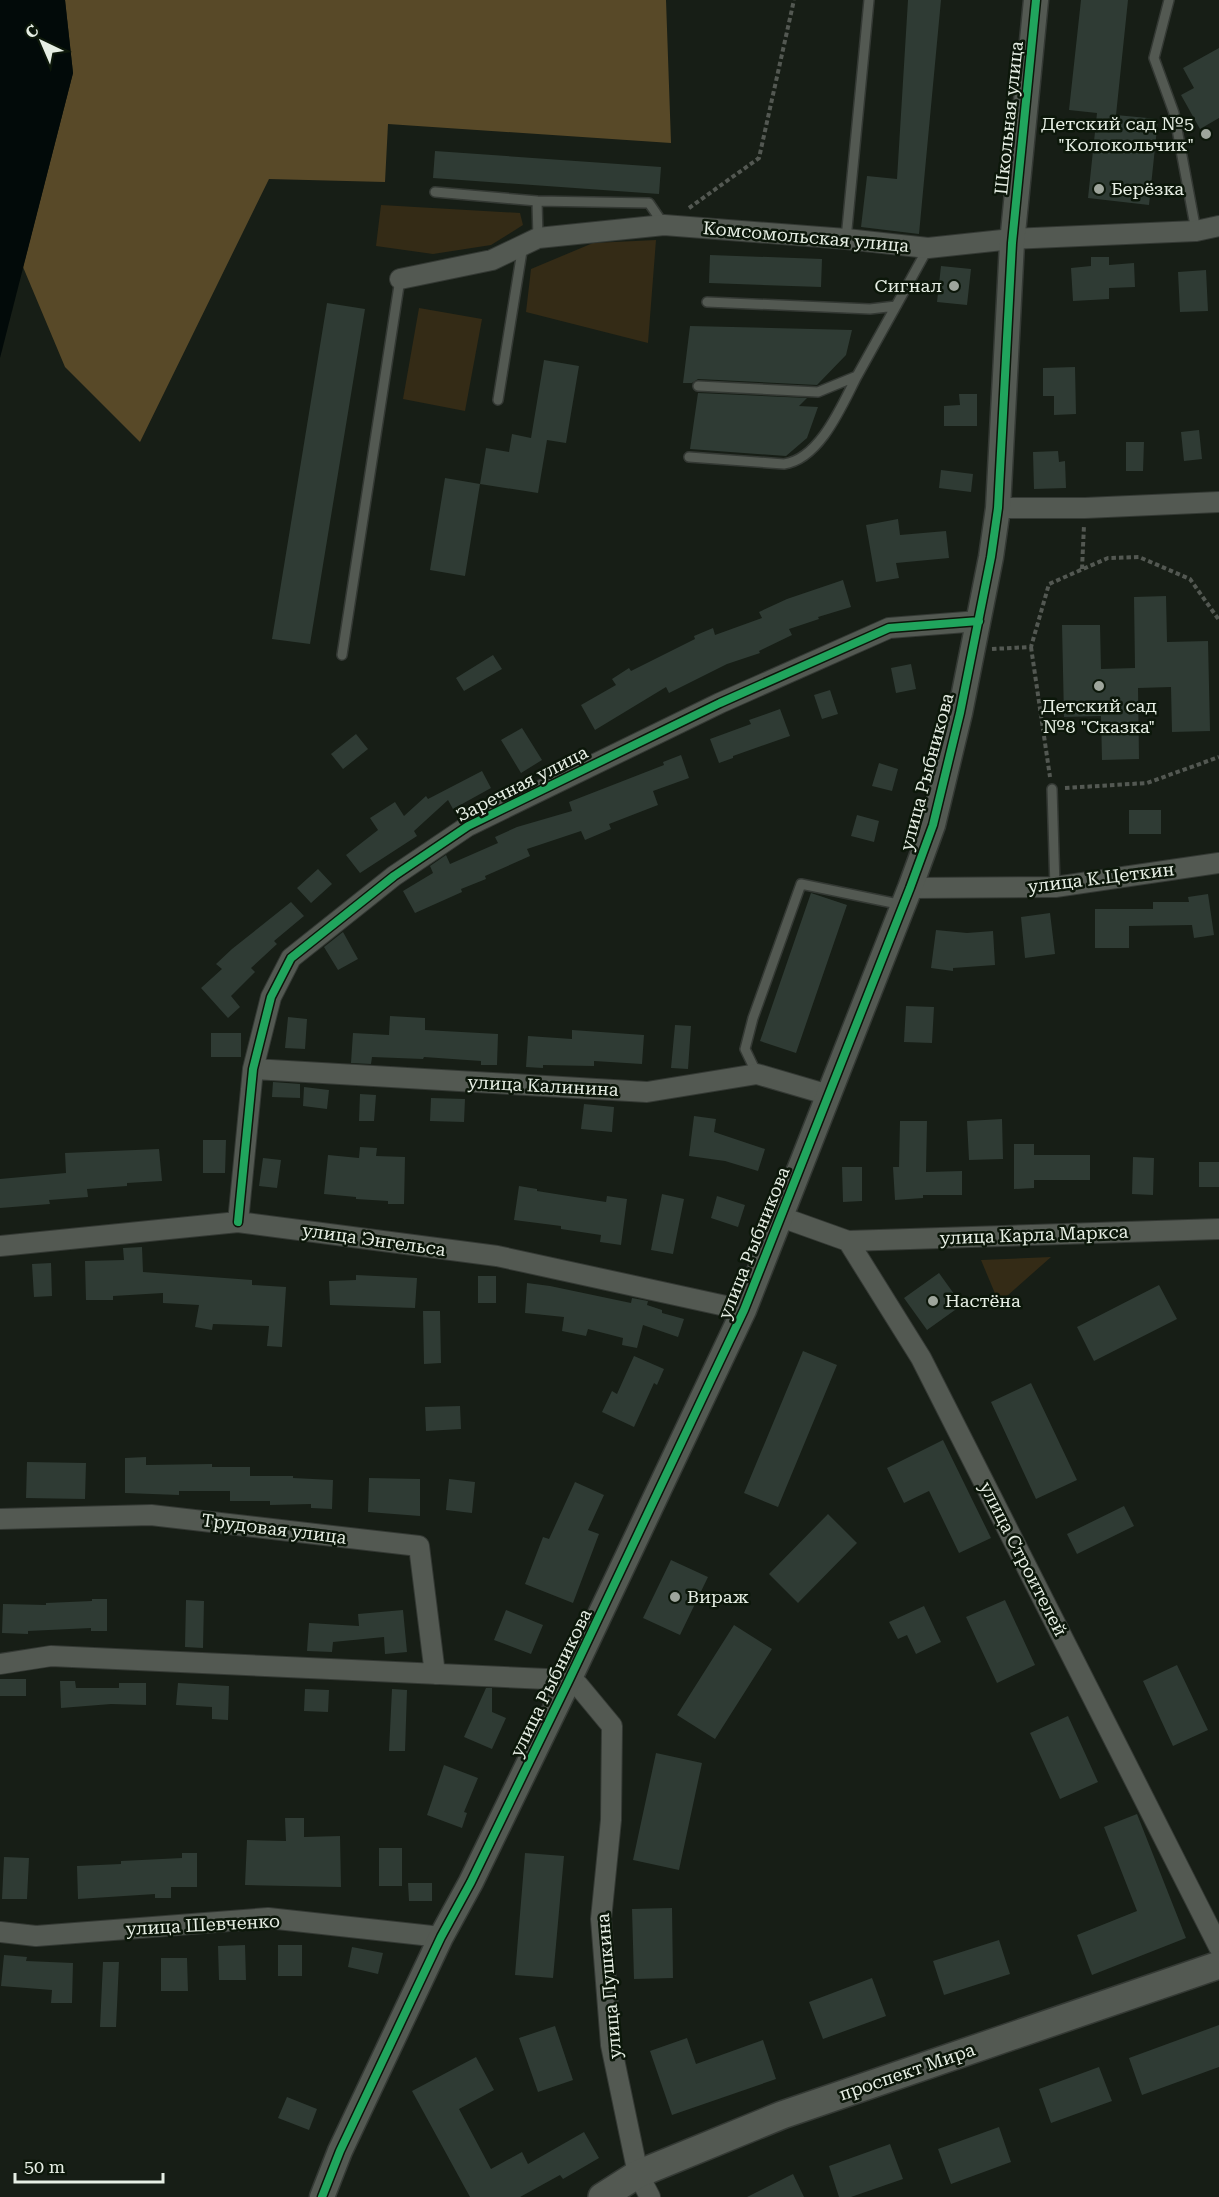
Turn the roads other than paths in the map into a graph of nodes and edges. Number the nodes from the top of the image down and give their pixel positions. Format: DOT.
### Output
graph roads {
  1 [pos="869,0"];
  2 [pos="1036,0"];
  3 [pos="1169,0"];
  4 [pos="435,192"];
  5 [pos="537,201"];
  6 [pos="664,225"];
  7 [pos="1219,226"];
  8 [pos="1196,231"];
  9 [pos="846,239"];
  10 [pos="1012,239"];
  11 [pos="530,242"];
  12 [pos="928,248"];
  13 [pos="400,279"];
  14 [pos="707,302"];
  15 [pos="896,306"];
  16 [pos="857,376"];
  17 [pos="698,386"];
  18 [pos="498,400"];
  19 [pos="689,457"];
  20 [pos="1219,502"];
  21 [pos="998,508"];
  22 [pos="979,621"];
  23 [pos="342,655"];
  24 [pos="1052,789"];
  25 [pos="1219,863"];
  26 [pos="1055,886"];
  27 [pos="907,896"];
  28 [pos="253,1069"];
  29 [pos="757,1074"];
  30 [pos="829,1095"];
  31 [pos="782,1217"];
  32 [pos="238,1222"];
  33 [pos="1219,1229"];
  34 [pos="848,1241"];
  35 [pos="0,1246"];
  36 [pos="744,1310"];
  37 [pos="0,1519"];
  38 [pos="0,1664"];
  39 [pos="435,1674"];
  40 [pos="569,1680"];
  41 [pos="0,1932"];
  42 [pos="441,1937"];
  43 [pos="1219,1947"];
  44 [pos="1219,1965"];
  45 [pos="644,2186"];
  46 [pos="322,2196"];
  47 [pos="602,2197"];
  1 -- 9 [label="lane"];
  2 -- 10 [label="street, Школьная улица"];
  3 -- 8 [label="lane"];
  4 -- 5 [label="lane"];
  5 -- 6 [label="lane"];
  5 -- 11 [label="lane"];
  6 -- 9 [label="street, Комсомольская улица"];
  6 -- 11 [label="street, Комсомольская улица"];
  7 -- 8 [label="street, Комсомольская улица"];
  8 -- 10 [label="street, Комсомольская улица"];
  9 -- 12 [label="street, Комсомольская улица"];
  10 -- 12 [label="street, Комсомольская улица"];
  10 -- 21 [label="street, улица Рыбникова"];
  11 -- 13 [label="street, Комсомольская улица"];
  11 -- 18 [label="lane"];
  12 -- 15 [label="lane"];
  13 -- 23 [label="lane"];
  14 -- 15 [label="lane"];
  15 -- 16 [label="lane"];
  16 -- 17 [label="lane"];
  16 -- 19 [label="lane"];
  20 -- 21 [label="street"];
  21 -- 22 [label="street, улица Рыбникова"];
  22 -- 27 [label="street, улица Рыбникова"];
  22 -- 28 [label="street, Заречная улица"];
  24 -- 26 [label="lane"];
  25 -- 26 [label="street, улица К.Цеткин"];
  26 -- 27 [label="street, улица К.Цеткин"];
  27 -- 29 [label="lane"];
  27 -- 30 [label="street, улица Рыбникова"];
  28 -- 29 [label="street, улица Калинина"];
  28 -- 32 [label="street, Заречная улица"];
  29 -- 30 [label="street, улица Калинина"];
  30 -- 31 [label="street, улица Рыбникова"];
  31 -- 34 [label="street"];
  31 -- 36 [label="street, улица Рыбникова"];
  32 -- 35 [label="street, улица Энгельса"];
  32 -- 36 [label="street, улица Энгельса"];
  33 -- 34 [label="street, улица Карла Маркса"];
  34 -- 43 [label="street, улица Строителей"];
  36 -- 40 [label="street, улица Рыбникова"];
  37 -- 39 [label="street, Трудовая улица"];
  38 -- 39 [label="street, улица Рыбникова"];
  39 -- 40 [label="street, улица Рыбникова"];
  40 -- 42 [label="street, улица Рыбникова"];
  40 -- 45 [label="street, улица Пушкина"];
  41 -- 42 [label="street, улица Шевченко"];
  42 -- 46 [label="street, улица Рыбникова"];
  44 -- 45 [label="main road, проспект Мира"];
  45 -- 47 [label="main road, проспект Мира"];
}
